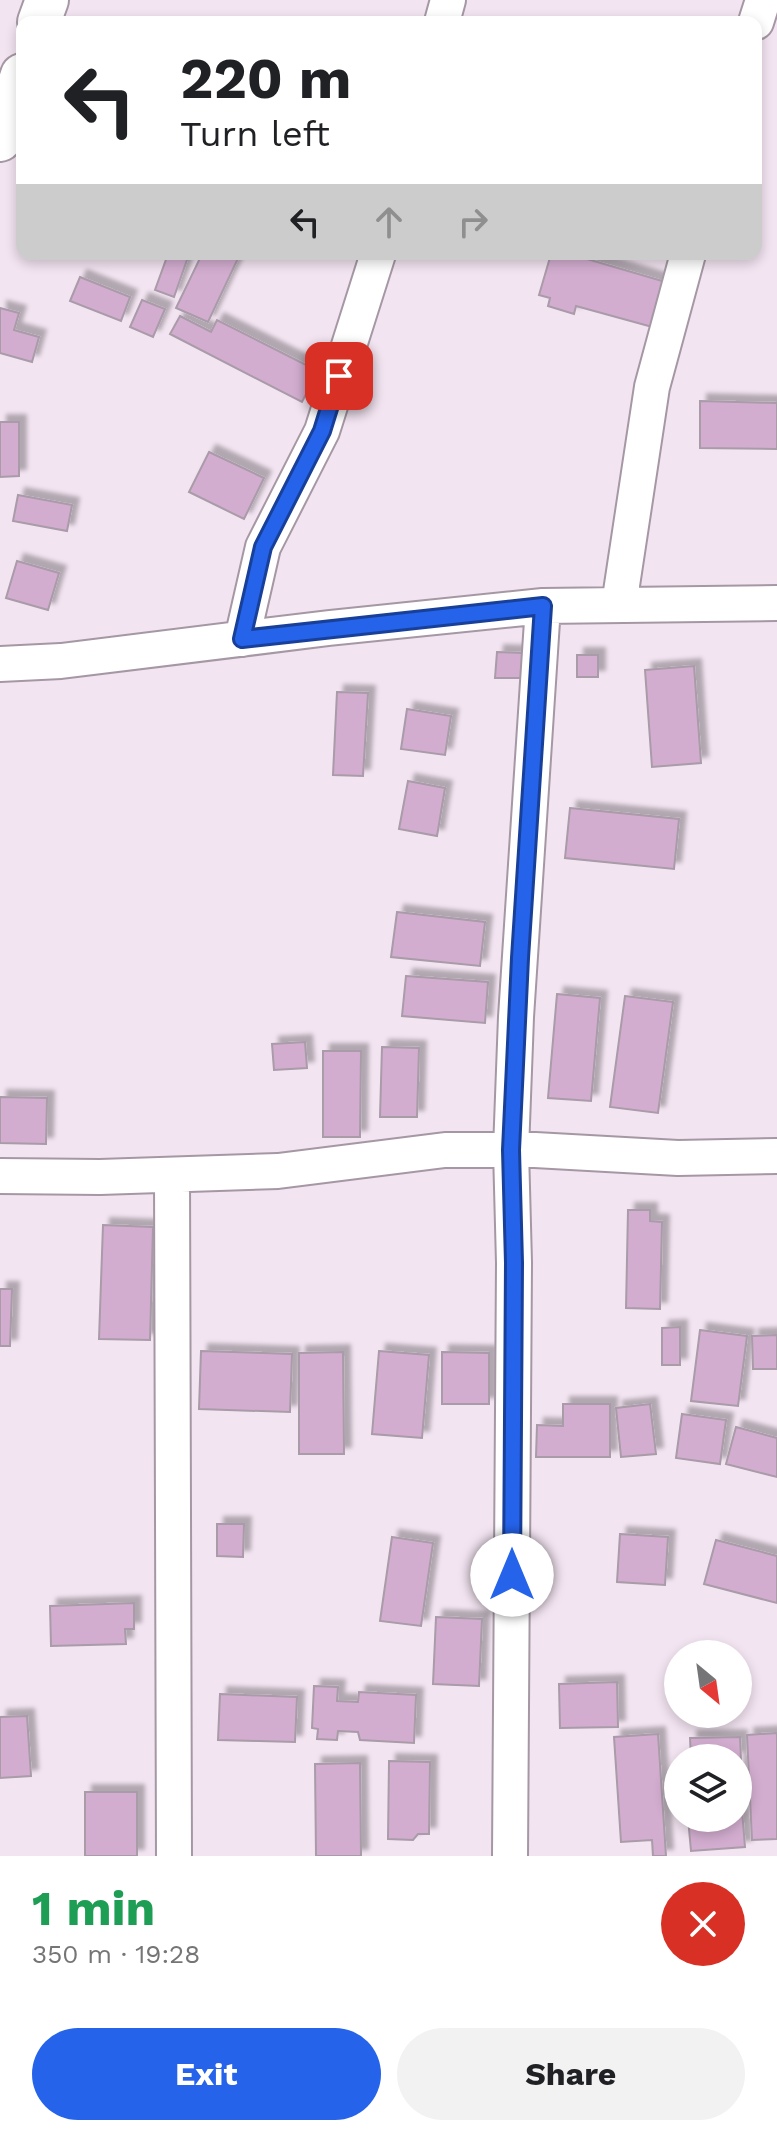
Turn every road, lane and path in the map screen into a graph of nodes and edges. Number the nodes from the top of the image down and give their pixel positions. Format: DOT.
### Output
graph roads {
  1 [pos="16,93"];
  2 [pos="0,140"];
  3 [pos="376,260"];
  4 [pos="686,260"];
  5 [pos="777,603"];
  6 [pos="619,605"];
  7 [pos="543,606"];
  8 [pos="242,639"];
  9 [pos="0,664"];
  10 [pos="511,1150"];
  11 [pos="777,1156"];
  12 [pos="172,1175"];
  13 [pos="0,1176"];
  14 [pos="174,1856"];
  15 [pos="510,1856"];
  1 -- 2 [label="street"];
  3 -- 8 [label="street"];
  4 -- 6 [label="street"];
  5 -- 6 [label="street"];
  6 -- 7 [label="street"];
  7 -- 8 [label="street"];
  7 -- 10 [label="street"];
  8 -- 9 [label="street"];
  10 -- 11 [label="street"];
  10 -- 12 [label="street"];
  10 -- 15 [label="street"];
  12 -- 13 [label="street"];
  12 -- 14 [label="street"];
}
